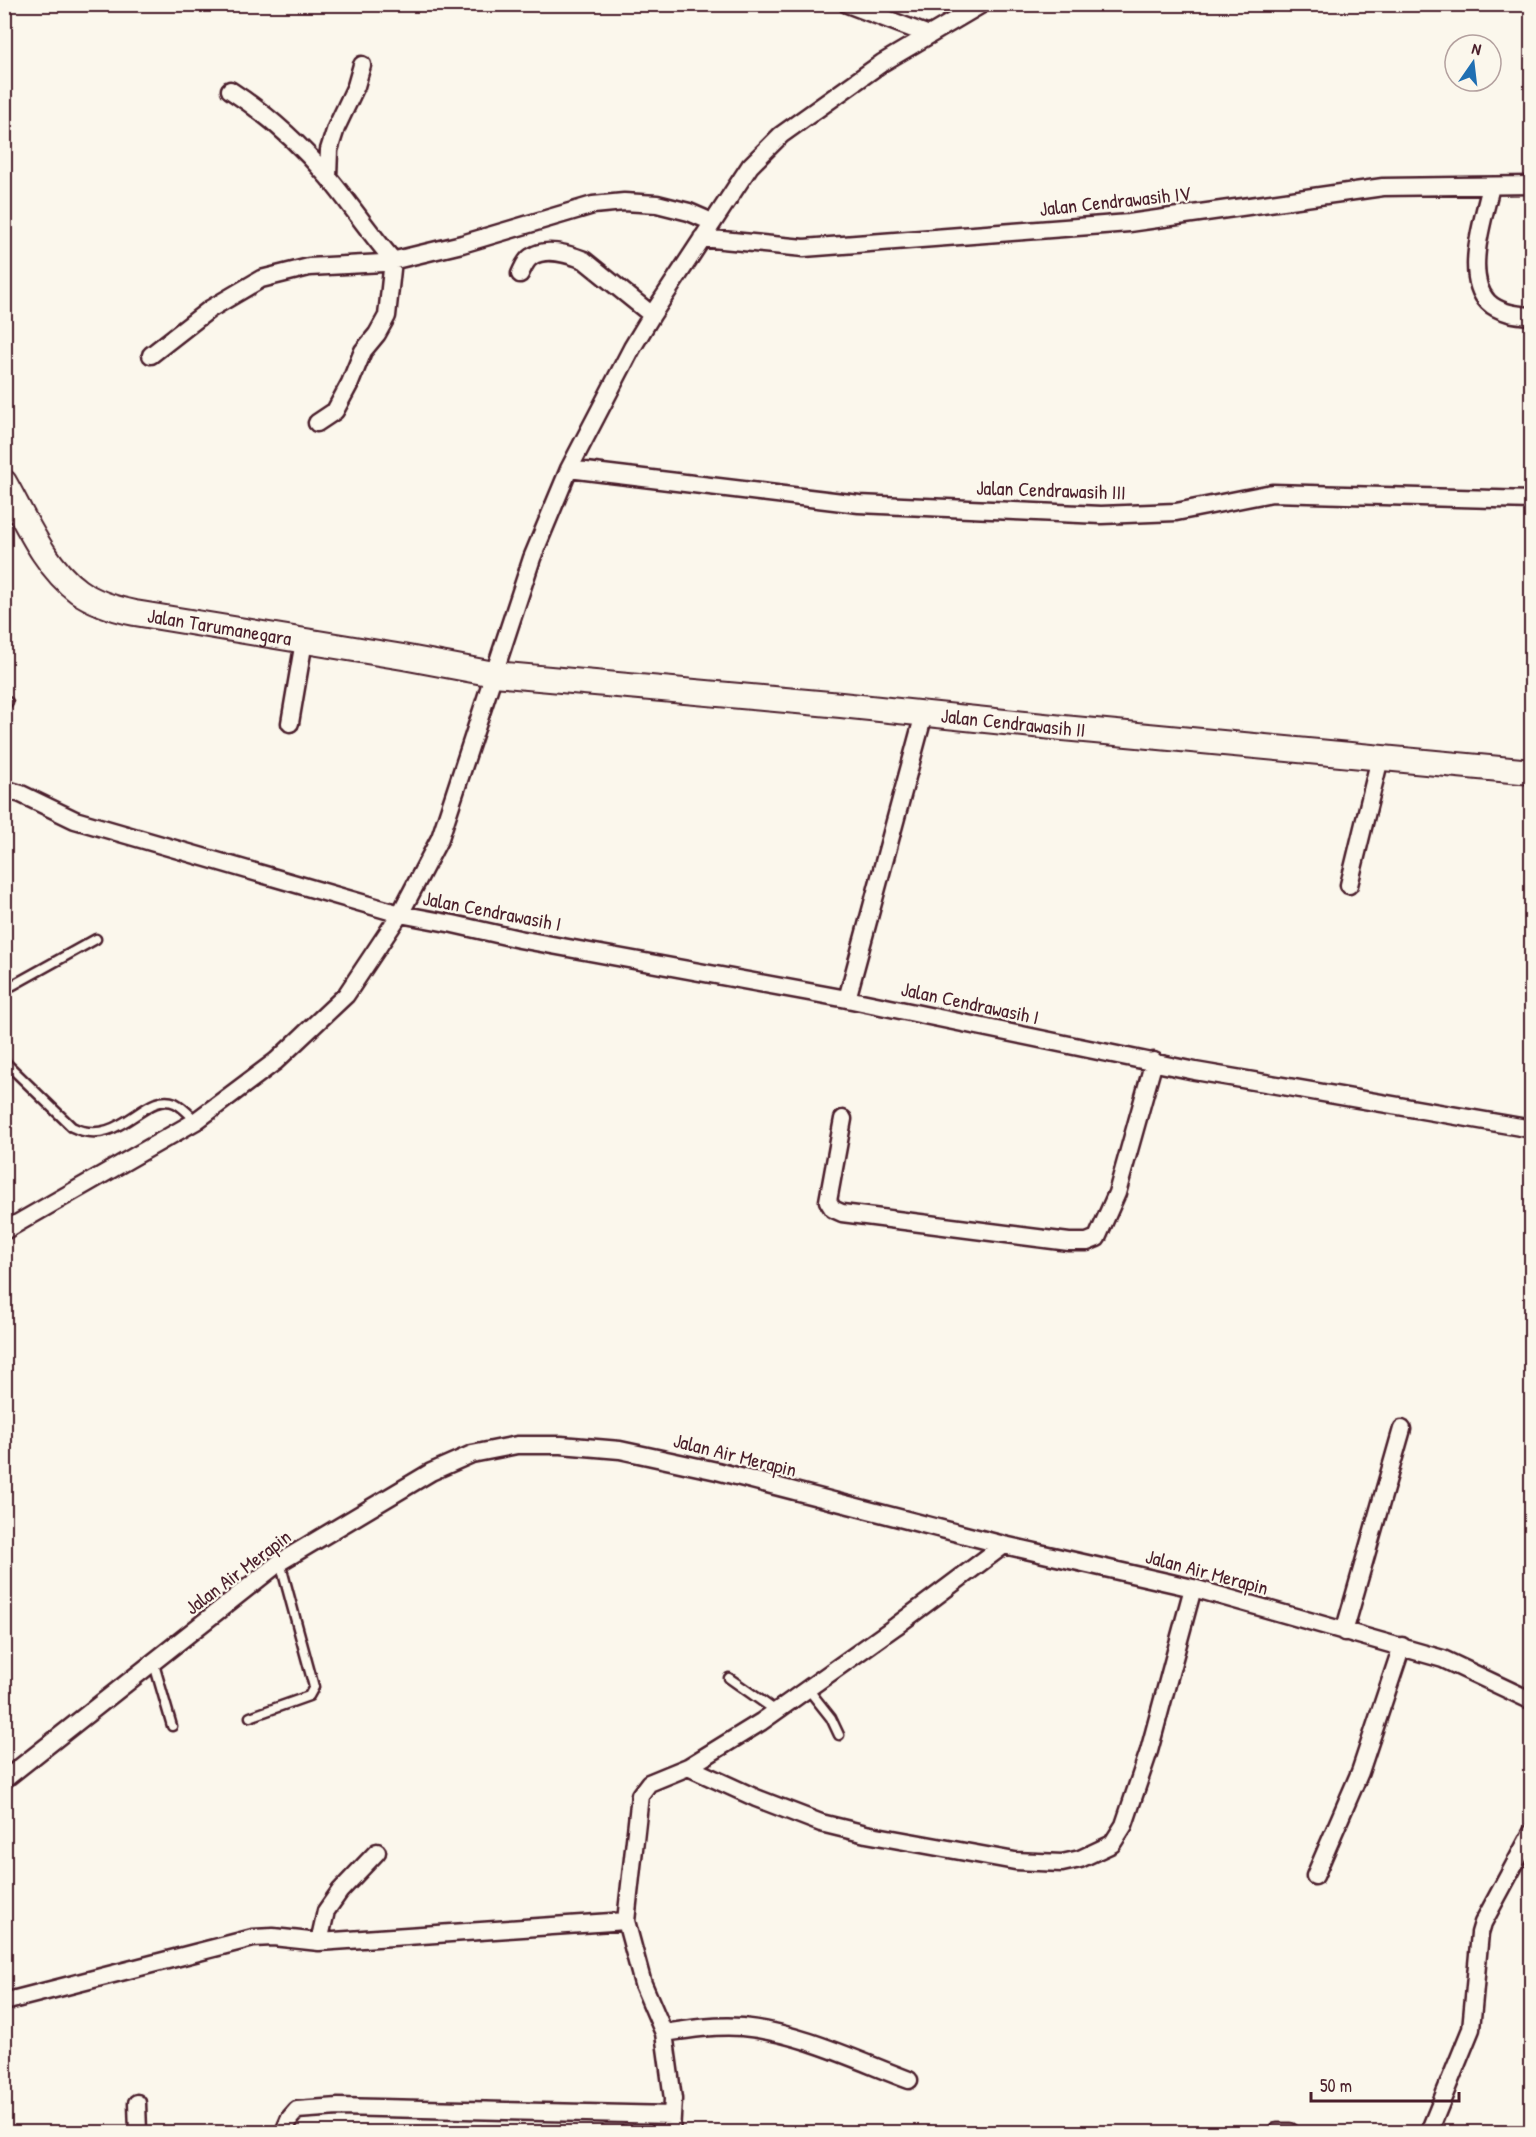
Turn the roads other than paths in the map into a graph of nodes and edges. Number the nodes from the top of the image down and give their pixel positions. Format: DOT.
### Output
graph roads {
  1 [pos="847,4"];
  2 [pos="982,4"];
  3 [pos="929,35"];
  4 [pos="362,65"];
  5 [pos="230,90"];
  6 [pos="328,177"];
  7 [pos="1491,186"];
  8 [pos="1532,186"];
  9 [pos="712,222"];
  10 [pos="702,238"];
  11 [pos="393,260"];
  12 [pos="520,274"];
  13 [pos="652,315"];
  14 [pos="1532,316"];
  15 [pos="151,355"];
  16 [pos="317,423"];
  17 [pos="569,469"];
  18 [pos="4,482"];
  19 [pos="1532,500"];
  20 [pos="304,642"];
  21 [pos="494,674"];
  22 [pos="924,714"];
  23 [pos="290,723"];
  24 [pos="1380,758"];
  25 [pos="1532,772"];
  26 [pos="4,789"];
  27 [pos="1348,885"];
  28 [pos="400,914"];
  29 [pos="96,939"];
  30 [pos="4,990"];
  31 [pos="847,999"];
  32 [pos="4,1061"];
  33 [pos="1154,1061"];
  34 [pos="843,1119"];
  35 [pos="196,1121"];
  36 [pos="1532,1129"];
  37 [pos="4,1232"];
  38 [pos="1402,1429"];
  39 [pos="1004,1545"];
  40 [pos="280,1562"];
  41 [pos="1193,1588"];
  42 [pos="1344,1632"];
  43 [pos="1402,1647"];
  44 [pos="154,1664"];
  45 [pos="729,1678"];
  46 [pos="808,1689"];
  47 [pos="1532,1701"];
  48 [pos="776,1711"];
  49 [pos="250,1718"];
  50 [pos="172,1726"];
  51 [pos="839,1735"];
  52 [pos="688,1767"];
  53 [pos="4,1780"];
  54 [pos="1532,1832"];
  55 [pos="377,1852"];
  56 [pos="1316,1876"];
  57 [pos="627,1921"];
  58 [pos="319,1942"];
  59 [pos="4,2002"];
  60 [pos="664,2033"];
  61 [pos="909,2080"];
  62 [pos="137,2103"];
  63 [pos="672,2115"];
  64 [pos="138,2133"];
  65 [pos="284,2133"];
  66 [pos="671,2133"];
  67 [pos="1277,2133"];
  68 [pos="1290,2133"];
  69 [pos="1429,2133"];
  1 -- 3 [label="street"];
  2 -- 3 [label="street"];
  3 -- 9 [label="street"];
  4 -- 6 [label="street"];
  5 -- 6 [label="street"];
  6 -- 11 [label="street"];
  7 -- 8 [label="street, Jalan Cendrawasih IV"];
  7 -- 10 [label="street, Jalan Cendrawasih IV"];
  7 -- 14 [label="street"];
  9 -- 10 [label="street"];
  9 -- 11 [label="street"];
  10 -- 13 [label="street"];
  11 -- 15 [label="street"];
  11 -- 16 [label="street"];
  12 -- 13 [label="street"];
  13 -- 17 [label="street"];
  17 -- 19 [label="street, Jalan Cendrawasih III"];
  17 -- 21 [label="street"];
  18 -- 20 [label="street, Jalan Tarumanegara"];
  20 -- 21 [label="street, Jalan Tarumanegara"];
  20 -- 23 [label="street"];
  21 -- 22 [label="street, Jalan Cendrawasih II"];
  21 -- 28 [label="street"];
  22 -- 24 [label="street, Jalan Cendrawasih II"];
  22 -- 31 [label="street"];
  24 -- 25 [label="street, Jalan Cendrawasih II"];
  24 -- 27 [label="street"];
  26 -- 28 [label="street, Jalan Cendrawasih I"];
  28 -- 31 [label="street, Jalan Cendrawasih I"];
  28 -- 35 [label="street"];
  29 -- 30 [label="lane"];
  31 -- 33 [label="street, Jalan Cendrawasih I"];
  32 -- 35 [label="lane"];
  33 -- 34 [label="street"];
  33 -- 36 [label="street, Jalan Cendrawasih I"];
  35 -- 37 [label="street"];
  38 -- 42 [label="street"];
  39 -- 40 [label="street, Jalan Air Merapin"];
  39 -- 41 [label="street, Jalan Air Merapin"];
  39 -- 46 [label="street"];
  40 -- 44 [label="street, Jalan Air Merapin"];
  40 -- 49 [label="lane"];
  41 -- 42 [label="street, Jalan Air Merapin"];
  41 -- 52 [label="street"];
  42 -- 43 [label="street, Jalan Air Merapin"];
  43 -- 47 [label="street, Jalan Air Merapin"];
  43 -- 56 [label="street"];
  44 -- 50 [label="lane"];
  44 -- 53 [label="street, Jalan Air Merapin"];
  45 -- 48 [label="lane"];
  46 -- 48 [label="street"];
  46 -- 51 [label="lane"];
  48 -- 52 [label="street"];
  52 -- 57 [label="street"];
  54 -- 69 [label="street"];
  55 -- 58 [label="street"];
  57 -- 58 [label="street"];
  57 -- 60 [label="street"];
  58 -- 59 [label="street"];
  60 -- 61 [label="street"];
  60 -- 63 [label="street"];
  62 -- 64 [label="street"];
  63 -- 65 [label="street"];
  63 -- 66 [label="street"];
  67 -- 68 [label="street"];
}
